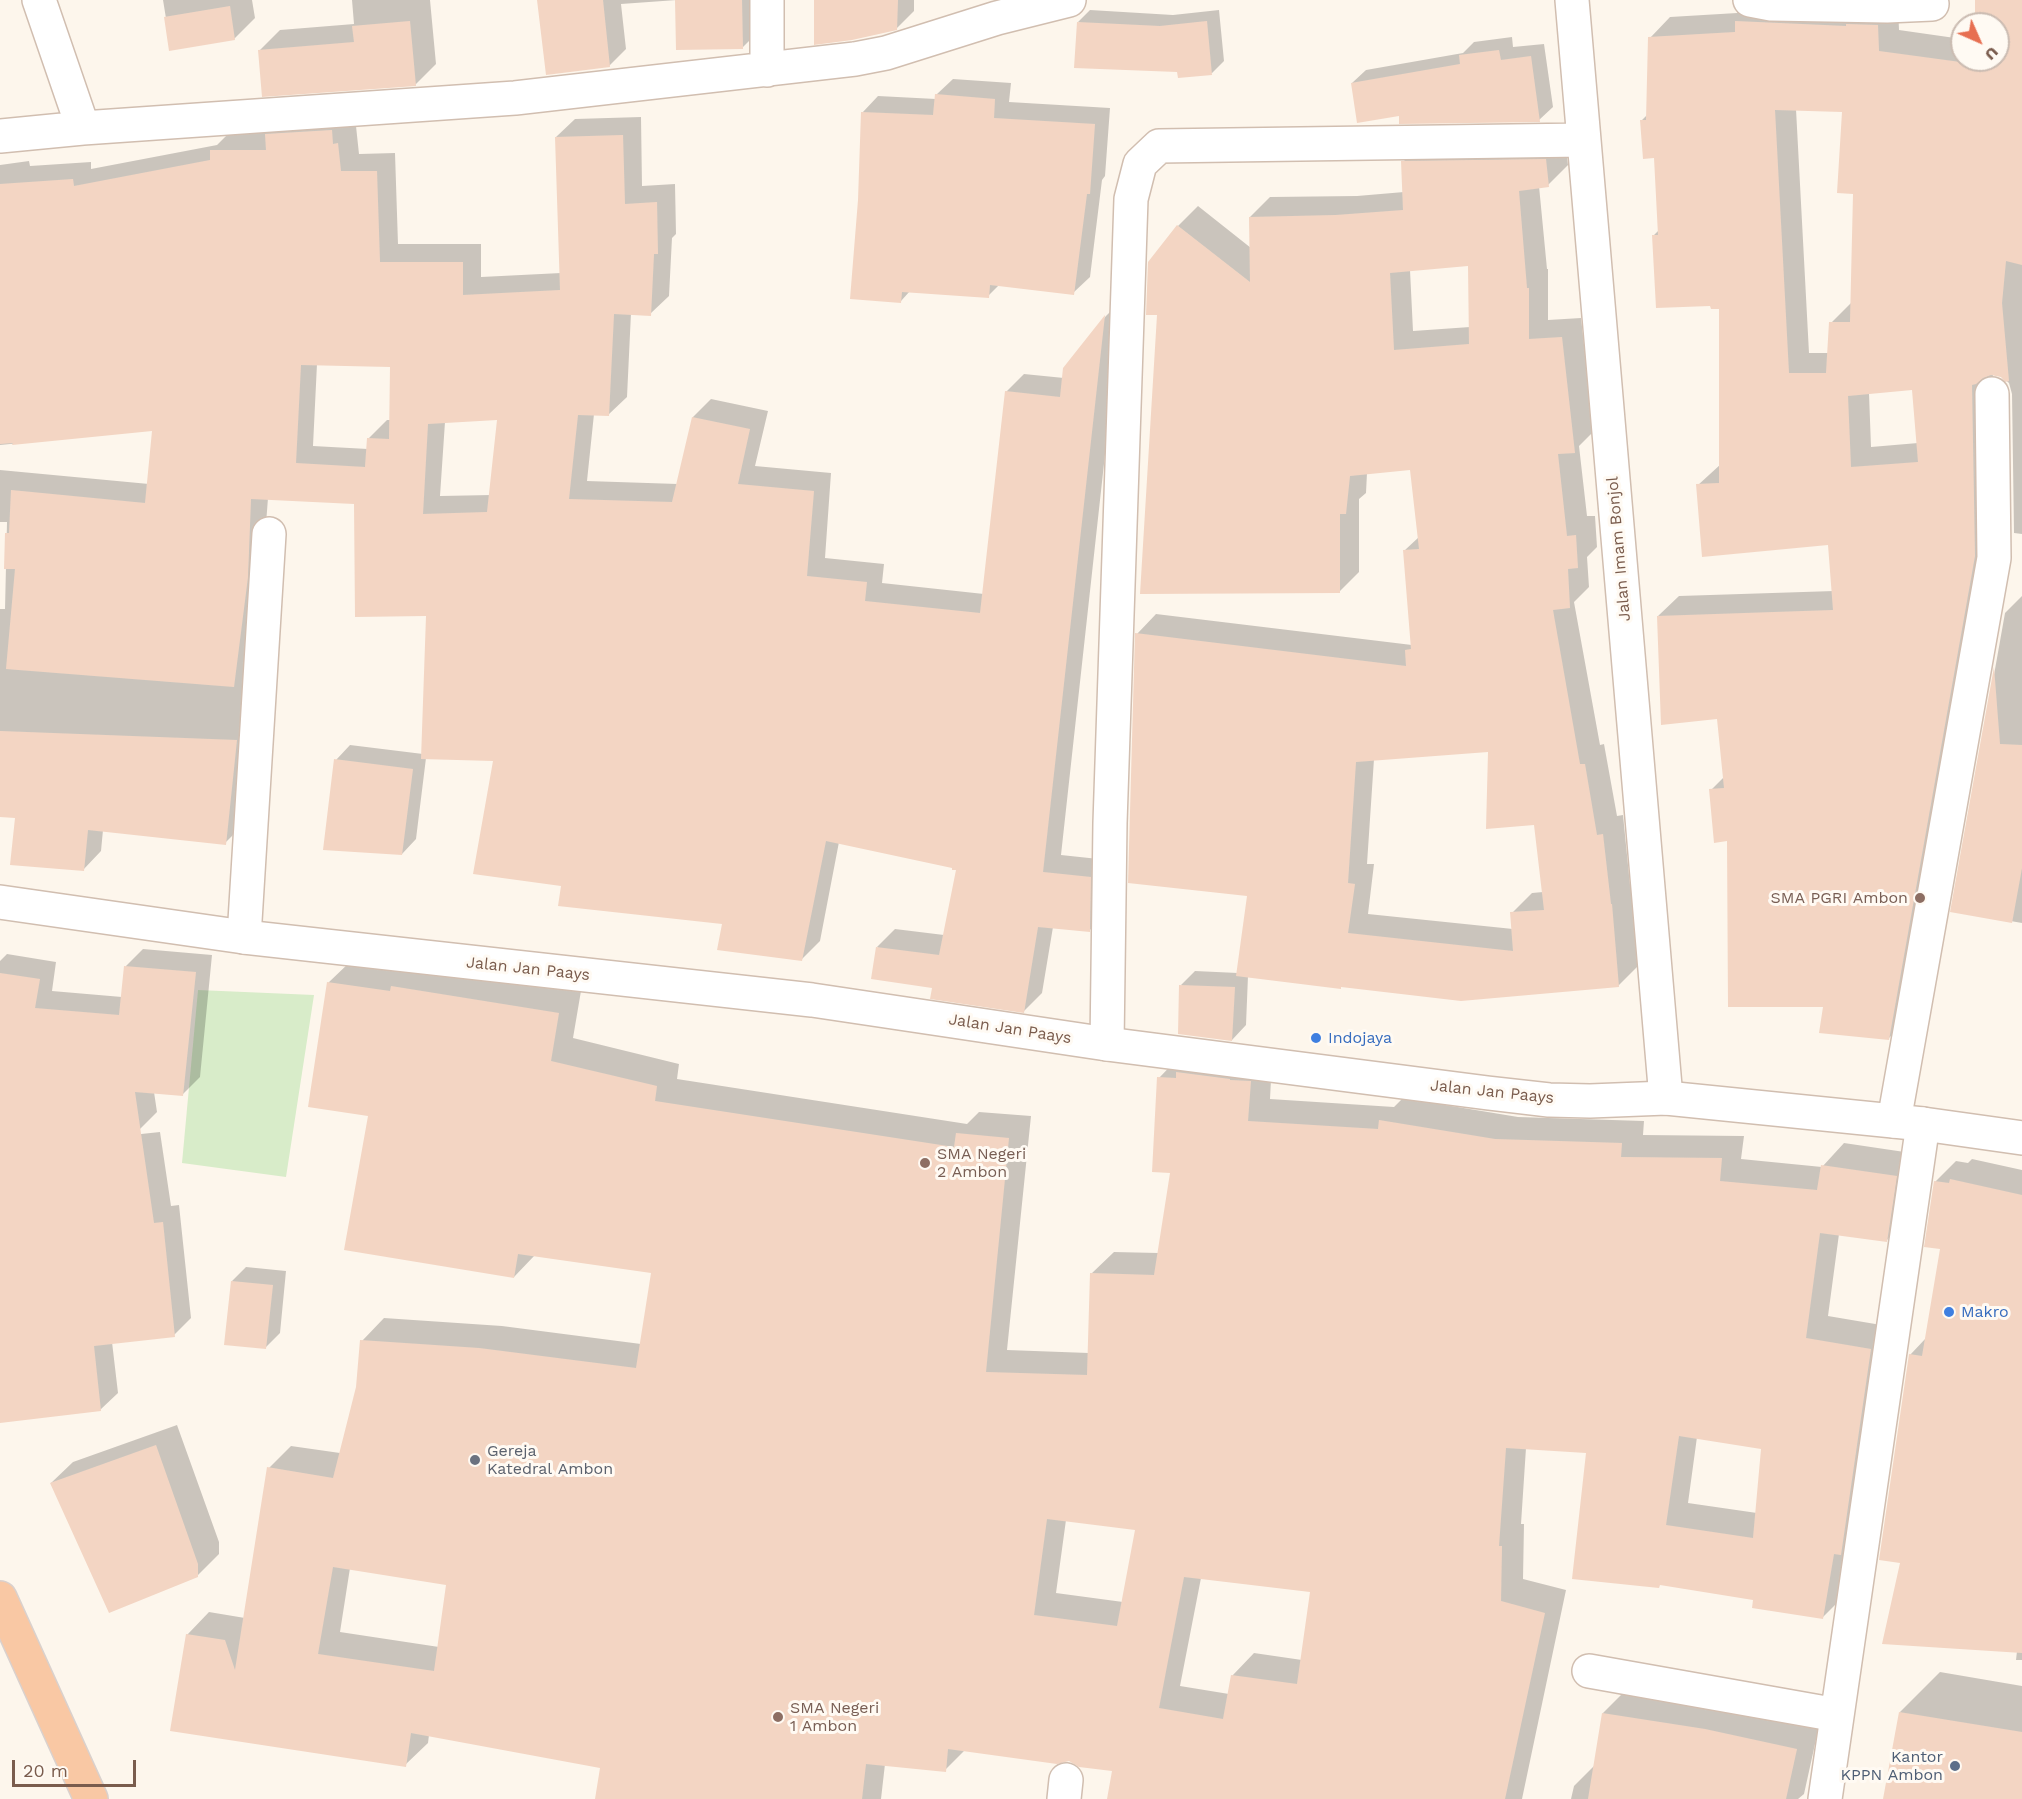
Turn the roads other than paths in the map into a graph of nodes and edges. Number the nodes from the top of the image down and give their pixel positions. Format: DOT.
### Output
graph roads {
  1 [pos="39,0"];
  2 [pos="767,0"];
  3 [pos="1069,0"];
  4 [pos="1572,0"];
  5 [pos="1750,0"];
  6 [pos="1932,4"];
  7 [pos="767,70"];
  8 [pos="83,129"];
  9 [pos="0,136"];
  10 [pos="1583,140"];
  11 [pos="1992,394"];
  12 [pos="269,534"];
  13 [pos="0,902"];
  14 [pos="244,937"];
  15 [pos="1107,1044"];
  16 [pos="1666,1098"];
  17 [pos="1909,1122"];
  18 [pos="2022,1138"];
  19 [pos="0,1598"];
  20 [pos="1589,1671"];
  21 [pos="1837,1715"];
  22 [pos="91,1799"];
  23 [pos="1825,1799"];
  1 -- 8 [label="street"];
  2 -- 7 [label="street"];
  3 -- 7 [label="street"];
  4 -- 10 [label="street, Jalan Imam Bonjol"];
  5 -- 6 [label="street"];
  7 -- 8 [label="street"];
  8 -- 9 [label="street"];
  10 -- 15 [label="street"];
  10 -- 16 [label="street, Jalan Imam Bonjol"];
  11 -- 17 [label="street"];
  12 -- 14 [label="street"];
  13 -- 14 [label="street, Jalan Jan Paays"];
  14 -- 15 [label="street, Jalan Jan Paays"];
  15 -- 16 [label="street, Jalan Jan Paays"];
  16 -- 17 [label="street, Jalan Jan Paays"];
  17 -- 18 [label="street, Jalan Jan Paays"];
  17 -- 21 [label="street"];
  19 -- 22 [label="highway"];
  20 -- 21 [label="street"];
  21 -- 23 [label="street"];
}
